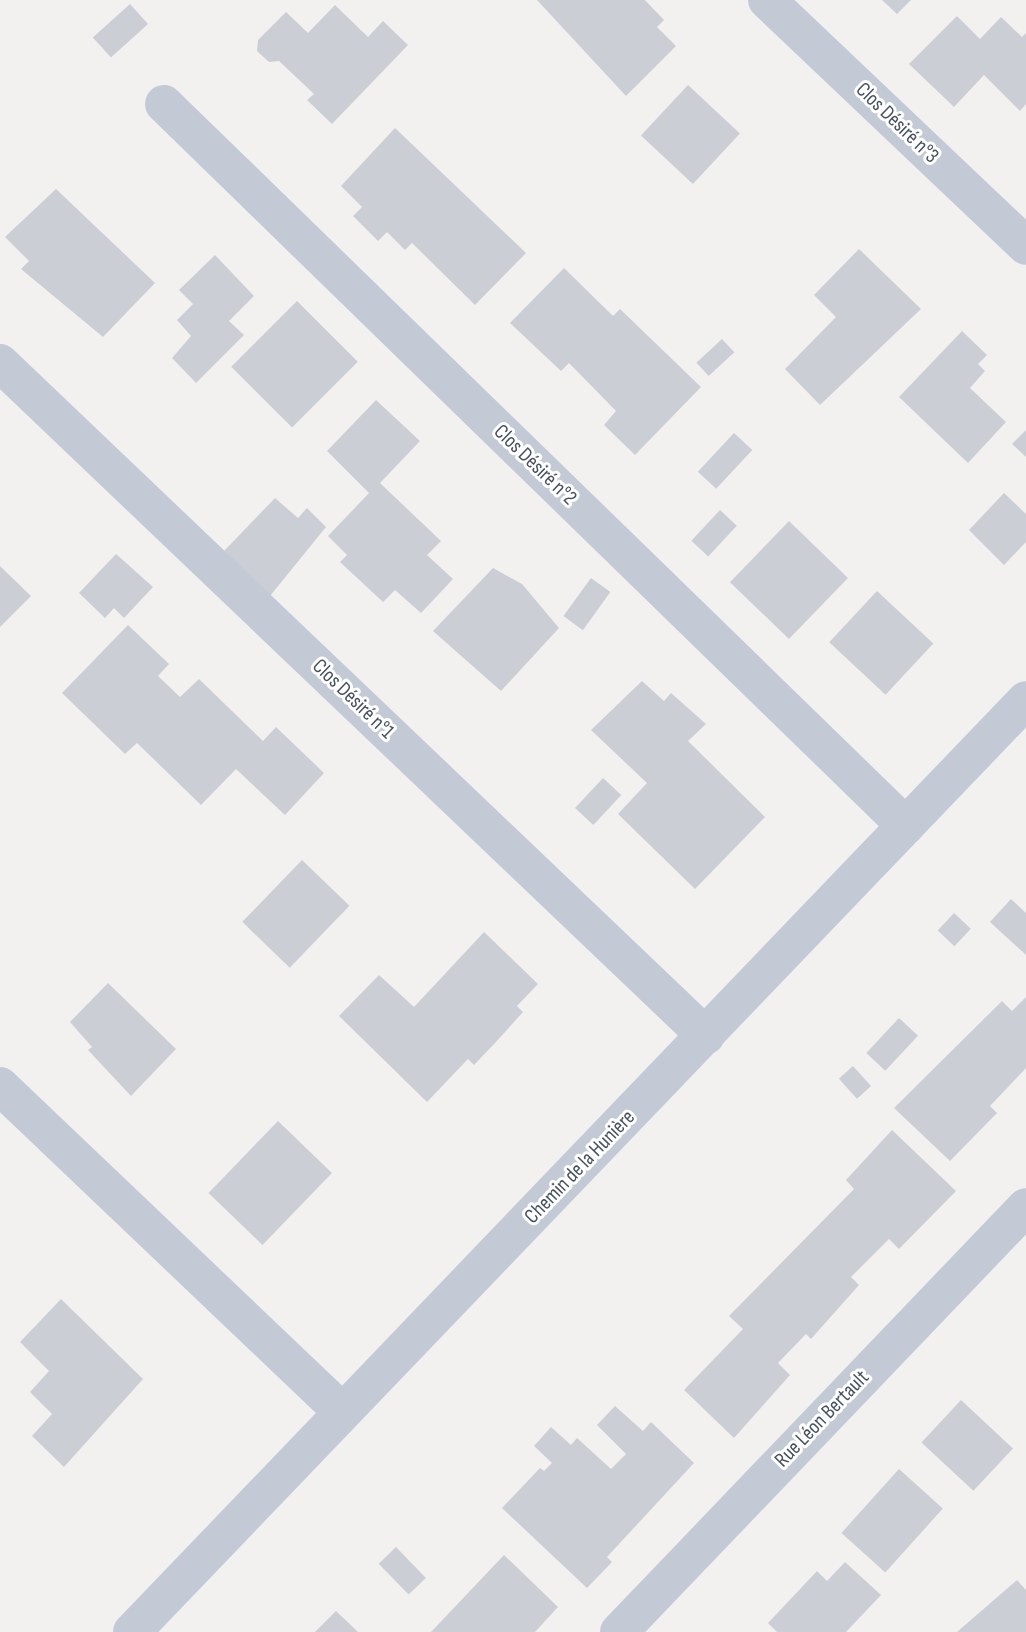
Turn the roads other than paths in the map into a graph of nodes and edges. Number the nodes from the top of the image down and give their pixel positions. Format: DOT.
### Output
graph roads {
  1 [pos="767,0"];
  2 [pos="164,104"];
  3 [pos="1026,246"];
  4 [pos="0,363"];
  5 [pos="1026,700"];
  6 [pos="906,826"];
  7 [pos="706,1036"];
  8 [pos="0,1086"];
  9 [pos="1026,1207"];
  10 [pos="342,1412"];
  11 [pos="132,1632"];
  12 [pos="619,1632"];
  1 -- 3 [label="street, Clos Désiré n°3"];
  2 -- 6 [label="street, Clos Désiré n°2"];
  4 -- 7 [label="street, Clos Désiré n°1"];
  5 -- 6 [label="street, Chemin de la Hunière"];
  6 -- 7 [label="street, Chemin de la Hunière"];
  7 -- 10 [label="street, Chemin de la Hunière"];
  8 -- 10 [label="street"];
  9 -- 12 [label="street, Rue Léon Bertault"];
  10 -- 11 [label="street, Chemin de la Hunière"];
}
